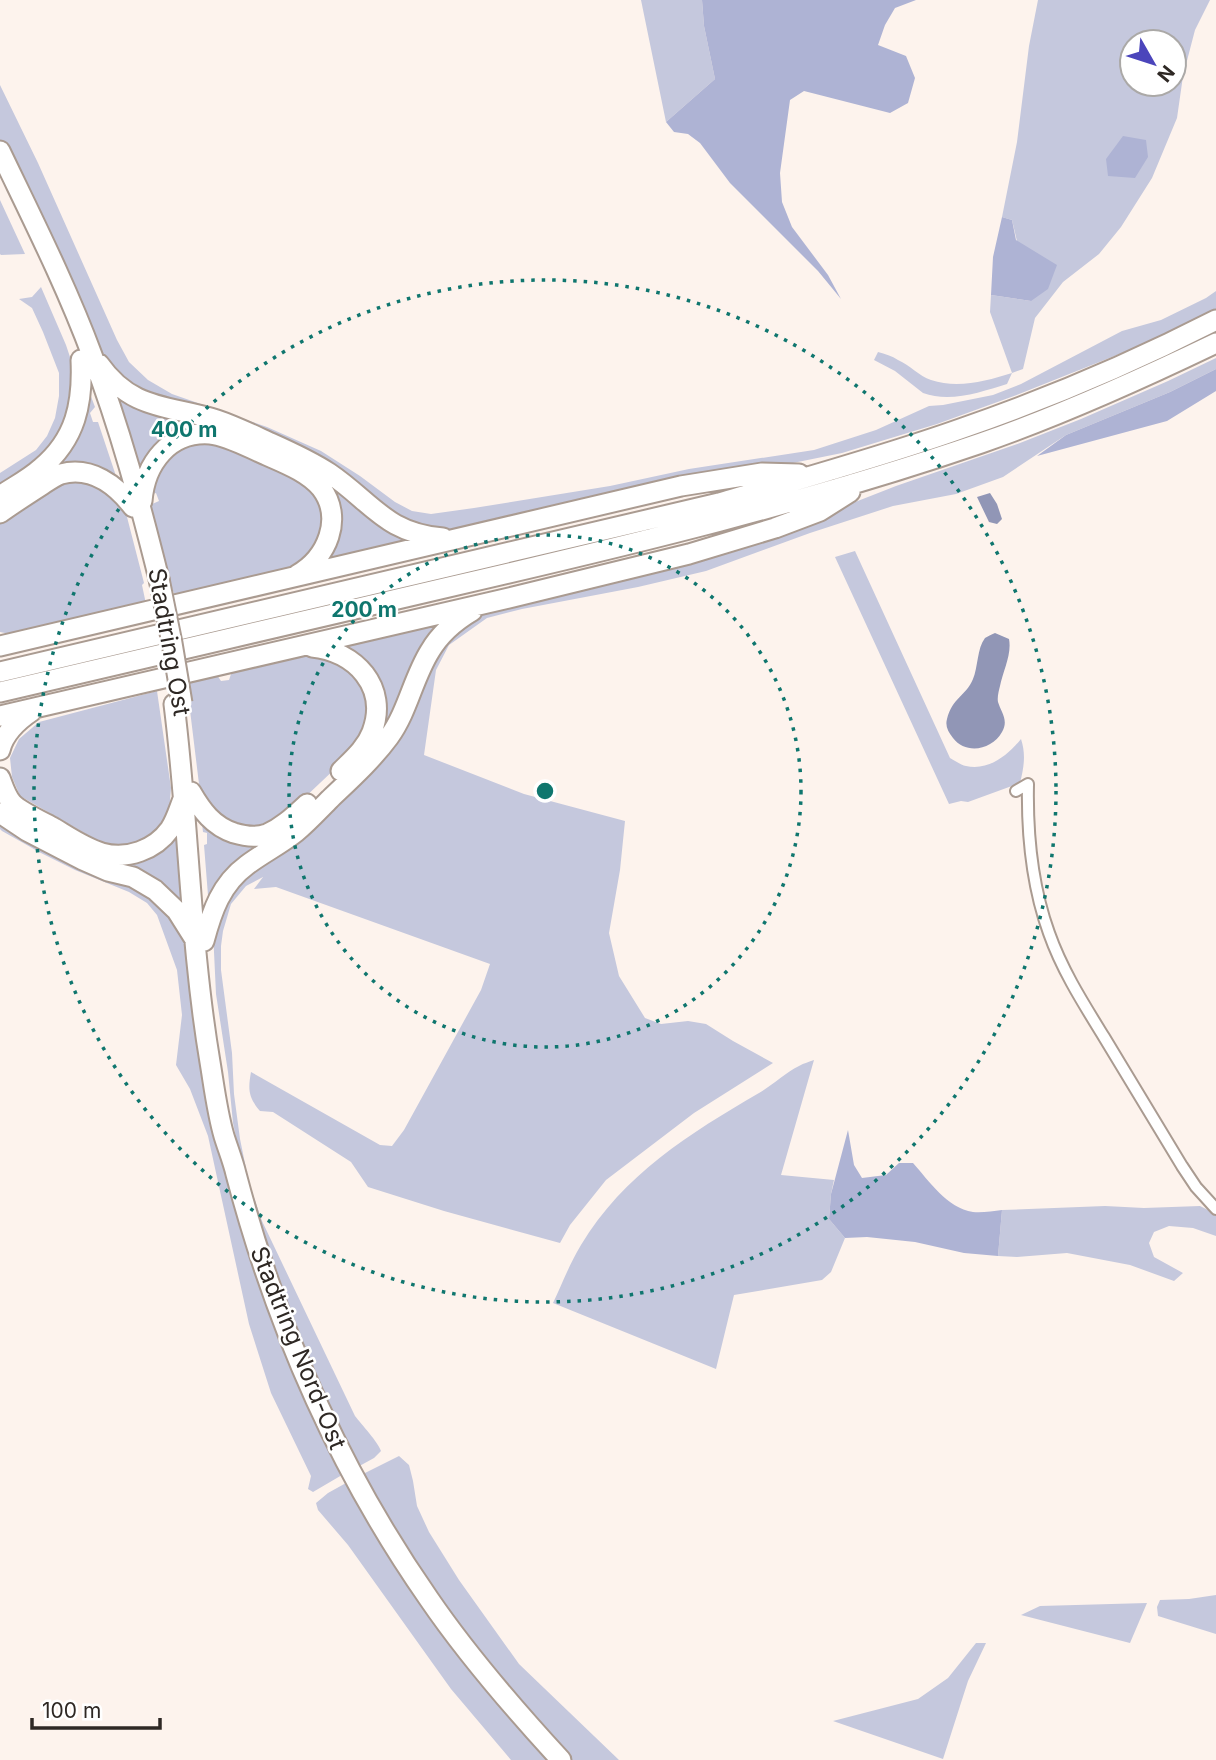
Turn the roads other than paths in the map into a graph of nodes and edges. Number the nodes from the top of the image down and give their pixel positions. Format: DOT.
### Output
graph roads {
  1 [pos="0,151"];
  2 [pos="0,179"];
  3 [pos="1216,320"];
  4 [pos="1216,343"];
  5 [pos="87,357"];
  6 [pos="818,474"];
  7 [pos="871,478"];
  8 [pos="0,496"];
  9 [pos="137,508"];
  10 [pos="0,513"];
  11 [pos="458,539"];
  12 [pos="290,578"];
  13 [pos="488,602"];
  14 [pos="0,636"];
  15 [pos="25,640"];
  16 [pos="0,646"];
  17 [pos="300,646"];
  18 [pos="0,672"];
  19 [pos="0,692"];
  20 [pos="38,707"];
  21 [pos="0,716"];
  22 [pos="0,750"];
  23 [pos="0,778"];
  24 [pos="1016,790"];
  25 [pos="188,793"];
  26 [pos="0,813"];
  27 [pos="200,941"];
  28 [pos="1216,1209"];
  29 [pos="561,1760"];
  1 -- 5 [label="highway, Stadtring Ost"];
  2 -- 5 [label="highway, Stadtring Ost"];
  3 -- 6 [label="highway"];
  4 -- 7 [label="highway"];
  5 -- 8 [label="highway"];
  5 -- 9 [label="highway, Stadtring Ost"];
  5 -- 11 [label="highway"];
  6 -- 11 [label="highway"];
  6 -- 18 [label="highway"];
  7 -- 13 [label="highway"];
  7 -- 19 [label="highway"];
  9 -- 10 [label="highway"];
  9 -- 12 [label="highway"];
  9 -- 25 [label="highway, Stadtring Ost, bridge"];
  11 -- 12 [label="highway"];
  12 -- 15 [label="highway"];
  13 -- 17 [label="highway"];
  13 -- 27 [label="highway"];
  14 -- 15 [label="highway"];
  15 -- 16 [label="highway"];
  17 -- 20 [label="highway"];
  17 -- 25 [label="highway"];
  20 -- 21 [label="highway"];
  20 -- 22 [label="highway"];
  23 -- 25 [label="highway"];
  24 -- 28 [label="street"];
  25 -- 27 [label="highway, Stadtring Ost"];
  26 -- 27 [label="highway"];
  27 -- 29 [label="highway, Stadtring Nord-Ost"];
}
